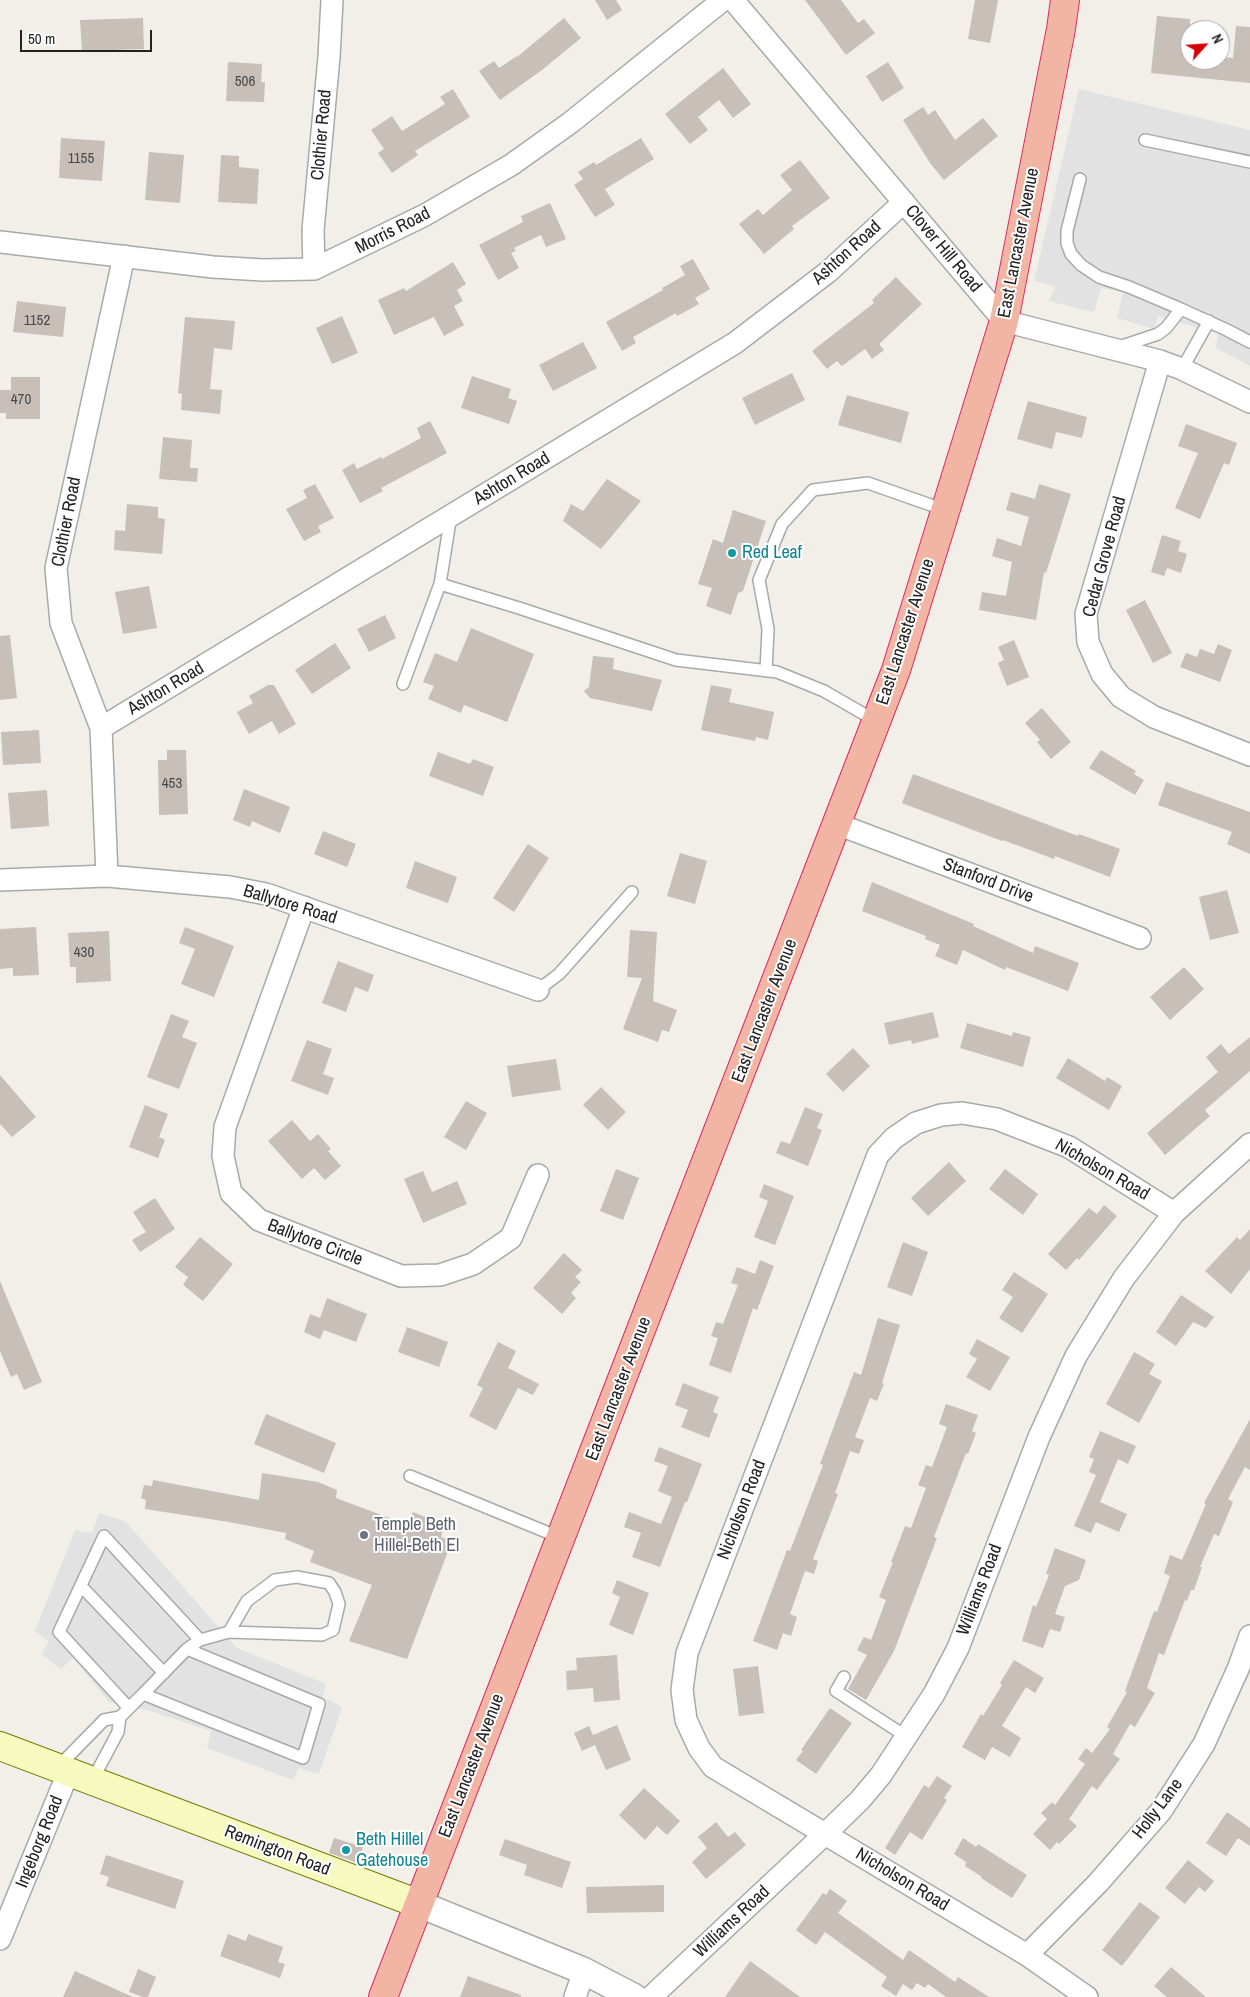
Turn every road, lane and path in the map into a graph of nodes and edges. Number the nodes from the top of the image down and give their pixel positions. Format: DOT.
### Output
graph roads {
  1 [pos="332,0"];
  2 [pos="723,0"];
  3 [pos="733,0"];
  4 [pos="1065,0"];
  5 [pos="1145,140"];
  6 [pos="1250,162"];
  7 [pos="1080,179"];
  8 [pos="904,202"];
  9 [pos="0,242"];
  10 [pos="124,256"];
  11 [pos="314,269"];
  12 [pos="1181,309"];
  13 [pos="1004,321"];
  14 [pos="1209,322"];
  15 [pos="1250,342"];
  16 [pos="1113,349"];
  17 [pos="1160,361"];
  18 [pos="1182,369"];
  19 [pos="1250,402"];
  20 [pos="945,510"];
  21 [pos="452,515"];
  22 [pos="440,584"];
  23 [pos="766,671"];
  24 [pos="404,684"];
  25 [pos="876,721"];
  26 [pos="100,728"];
  27 [pos="1250,755"];
  28 [pos="837,824"];
  29 [pos="107,876"];
  30 [pos="0,880"];
  31 [pos="632,892"];
  32 [pos="304,908"];
  33 [pos="1140,938"];
  34 [pos="538,990"];
  35 [pos="1250,1144"];
  36 [pos="538,1175"];
  37 [pos="1174,1213"];
  38 [pos="410,1476"];
  39 [pos="561,1538"];
  40 [pos="81,1586"];
  41 [pos="229,1632"];
  42 [pos="1250,1636"];
  43 [pos="200,1640"];
  44 [pos="188,1649"];
  45 [pos="164,1673"];
  46 [pos="844,1676"];
  47 [pos="143,1694"];
  48 [pos="130,1708"];
  49 [pos="120,1717"];
  50 [pos="907,1737"];
  51 [pos="0,1746"];
  52 [pos="72,1774"];
  53 [pos="825,1834"];
  54 [pos="419,1904"];
  55 [pos="0,1939"];
  56 [pos="1027,1955"];
  57 [pos="584,1971"];
  58 [pos="383,1997"];
  59 [pos="575,1997"];
  60 [pos="634,1997"];
  61 [pos="652,1997"];
  62 [pos="1087,1997"];
  1 -- 11 [label="street, Clothier Road"];
  2 -- 11 [label="street, Morris Road"];
  3 -- 8 [label="street, Clover Hill Road"];
  4 -- 13 [label="highway, East Lancaster Avenue"];
  5 -- 6 [label="lane"];
  7 -- 12 [label="lane"];
  8 -- 13 [label="street, Clover Hill Road"];
  8 -- 21 [label="street, Ashton Road"];
  9 -- 10 [label="street, Morris Road"];
  10 -- 11 [label="street, Morris Road"];
  10 -- 26 [label="street, Clothier Road"];
  12 -- 14 [label="lane"];
  12 -- 16 [label="lane"];
  13 -- 16 [label="street"];
  13 -- 20 [label="highway, East Lancaster Avenue"];
  14 -- 15 [label="lane"];
  14 -- 18 [label="lane"];
  16 -- 17 [label="street"];
  17 -- 18 [label="street"];
  17 -- 27 [label="street, Cedar Grove Road"];
  18 -- 19 [label="street"];
  20 -- 23 [label="lane"];
  20 -- 25 [label="highway, East Lancaster Avenue"];
  21 -- 22 [label="lane"];
  21 -- 26 [label="street, Ashton Road"];
  22 -- 23 [label="lane"];
  22 -- 24 [label="lane"];
  23 -- 25 [label="lane"];
  25 -- 28 [label="highway, East Lancaster Avenue"];
  26 -- 29 [label="street, Clothier Road"];
  28 -- 33 [label="street, Stanford Drive"];
  28 -- 39 [label="highway, East Lancaster Avenue"];
  29 -- 30 [label="street, Ballytore Road"];
  29 -- 32 [label="street, Ballytore Road"];
  31 -- 34 [label="lane"];
  32 -- 34 [label="street, Ballytore Road"];
  32 -- 36 [label="street, Ballytore Circle"];
  35 -- 37 [label="street, Williams Road"];
  37 -- 50 [label="street, Williams Road"];
  37 -- 53 [label="street, Nicholson Road"];
  38 -- 39 [label="lane"];
  39 -- 54 [label="highway, East Lancaster Avenue"];
  40 -- 43 [label="lane"];
  40 -- 45 [label="lane"];
  40 -- 48 [label="lane"];
  41 -- 41 [label="lane"];
  41 -- 43 [label="lane"];
  42 -- 56 [label="street, Holly Lane"];
  43 -- 44 [label="lane"];
  44 -- 45 [label="lane"];
  44 -- 47 [label="lane"];
  45 -- 47 [label="lane"];
  46 -- 50 [label="lane"];
  47 -- 48 [label="lane"];
  48 -- 49 [label="lane"];
  49 -- 52 [label="lane"];
  49 -- 52 [label="lane"];
  50 -- 53 [label="street, Williams Road"];
  51 -- 52 [label="main road, Remington Road"];
  52 -- 54 [label="main road, Remington Road"];
  52 -- 55 [label="street, Ingeborg Road"];
  53 -- 56 [label="street, Nicholson Road"];
  53 -- 61 [label="street, Williams Road"];
  54 -- 57 [label="street, Remington Road"];
  54 -- 58 [label="highway, East Lancaster Avenue"];
  56 -- 62 [label="street, Nicholson Road"];
  57 -- 59 [label="street"];
  57 -- 60 [label="street, Remington Road"];
}
